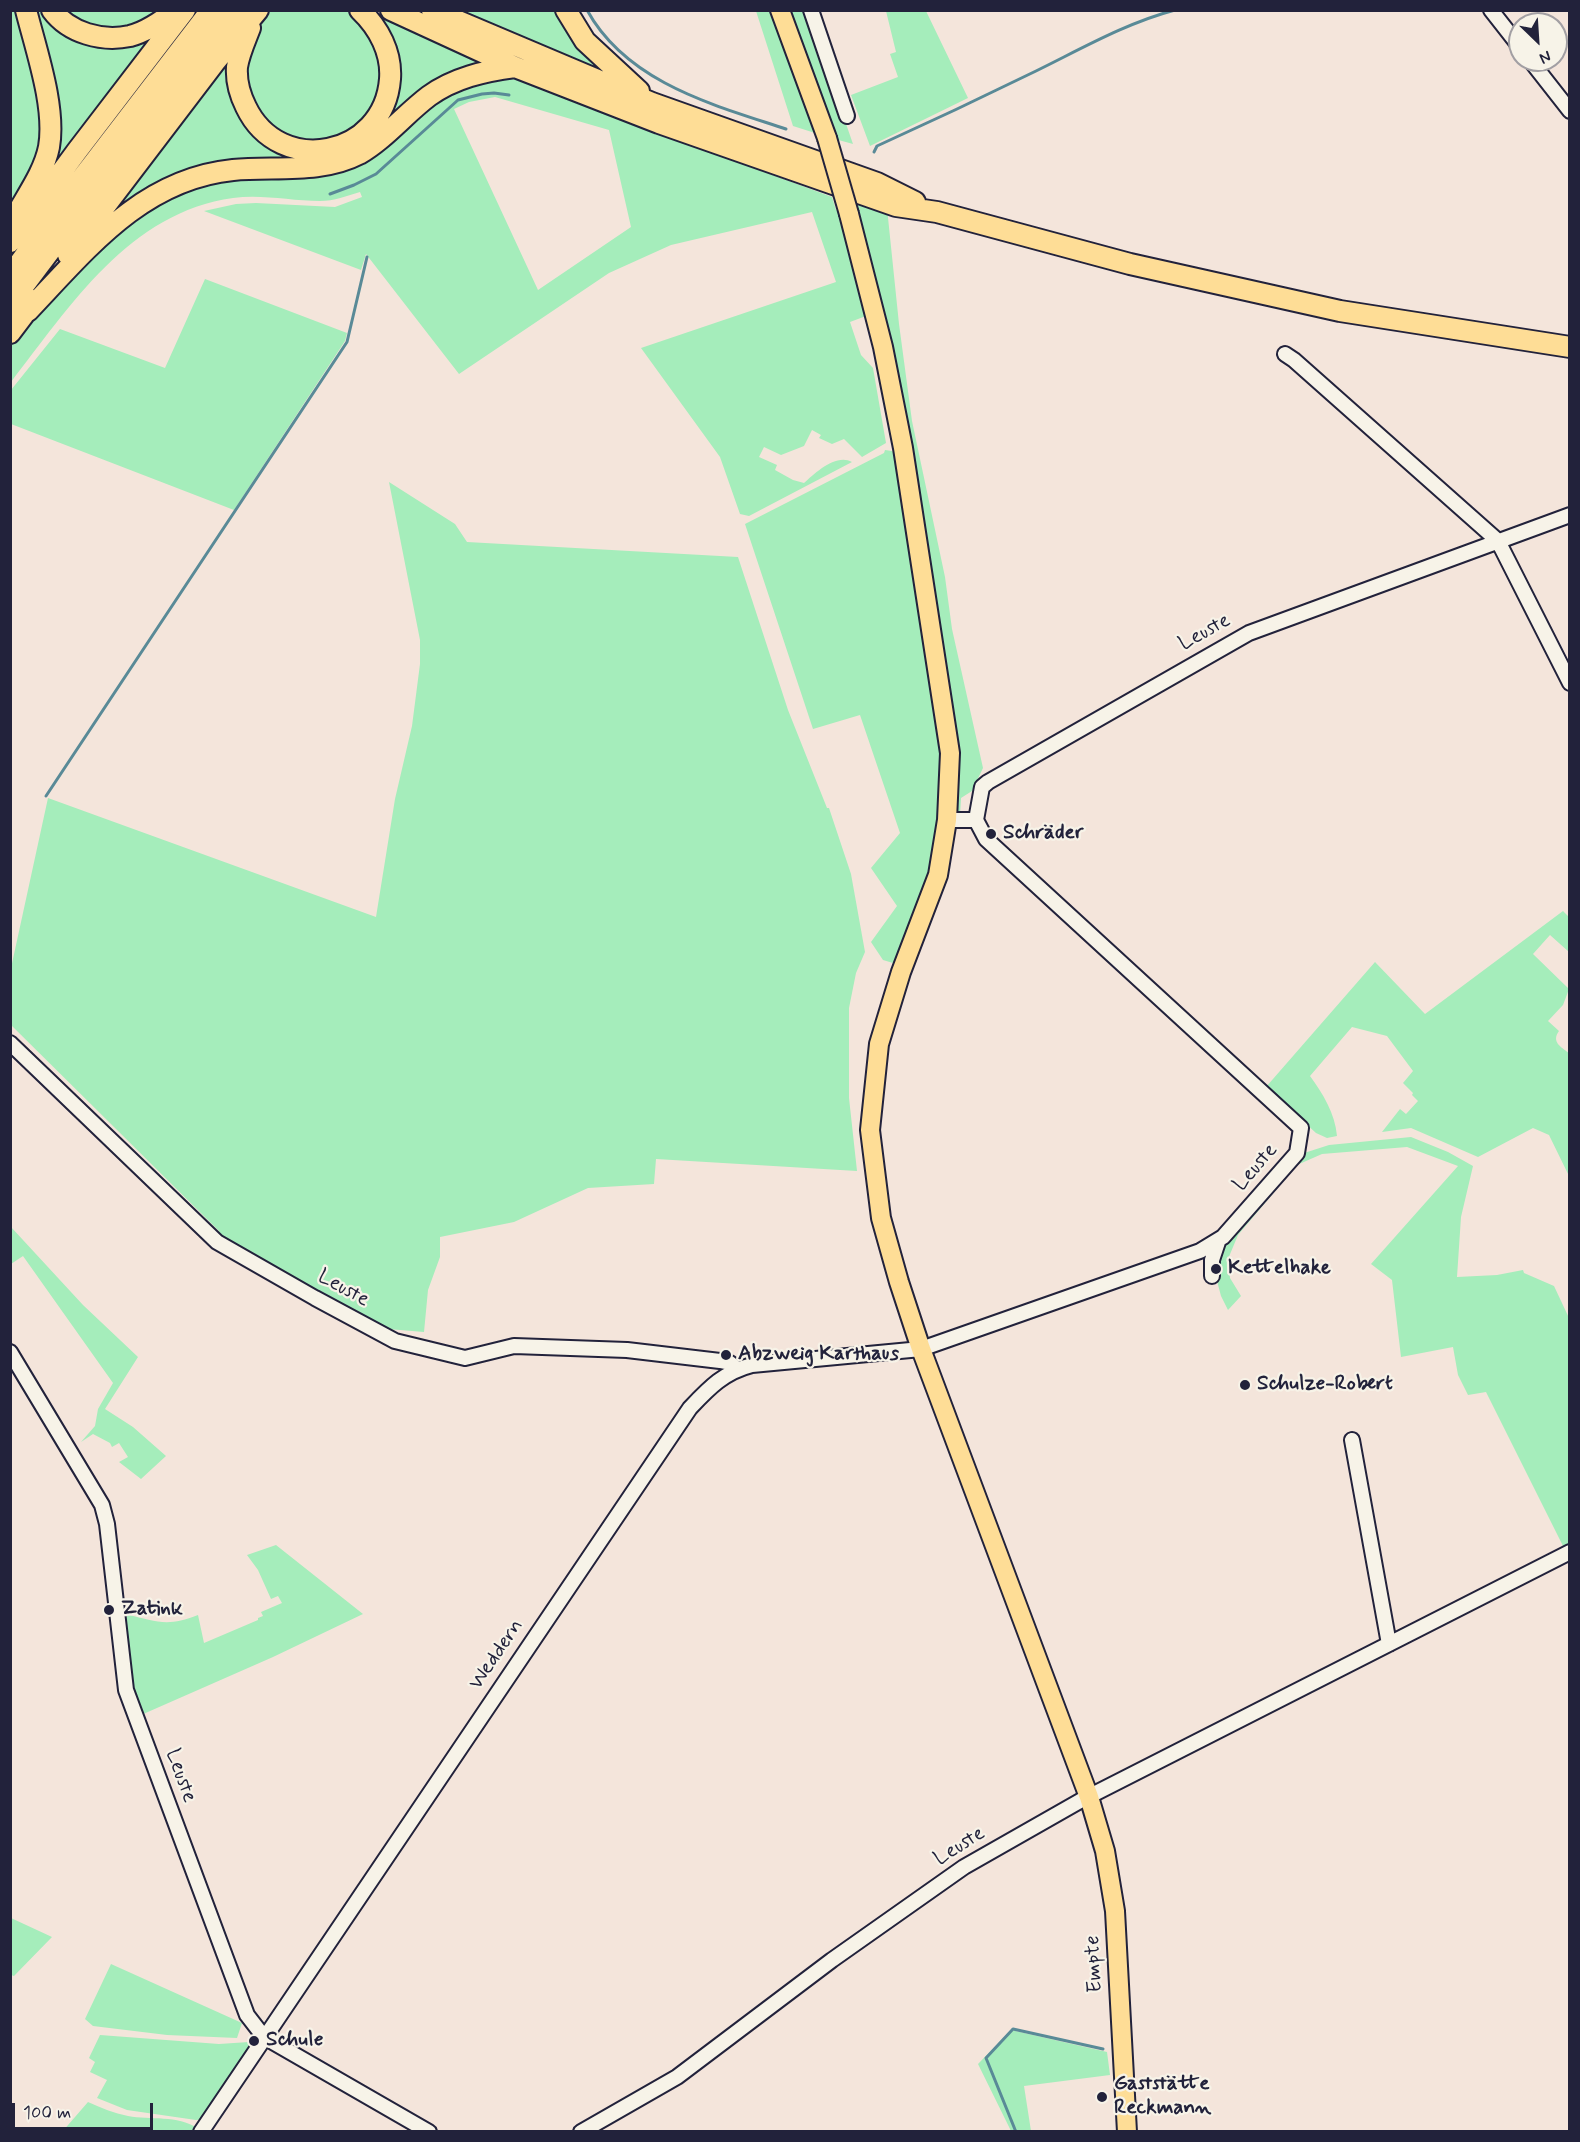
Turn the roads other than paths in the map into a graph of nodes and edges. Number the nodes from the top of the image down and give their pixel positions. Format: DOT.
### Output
graph roads {
  1 [pos="26,10"];
  2 [pos="52,10"];
  3 [pos="176,10"];
  4 [pos="185,10"];
  5 [pos="212,10"];
  6 [pos="235,10"];
  7 [pos="259,10"];
  8 [pos="360,10"];
  9 [pos="391,10"];
  10 [pos="432,10"];
  11 [pos="566,10"];
  12 [pos="780,10"];
  13 [pos="811,10"];
  14 [pos="1491,10"];
  15 [pos="1508,32"];
  16 [pos="514,67"];
  17 [pos="1539,72"];
  18 [pos="652,102"];
  19 [pos="1569,111"];
  20 [pos="847,116"];
  21 [pos="937,212"];
  22 [pos="10,225"];
  23 [pos="10,242"];
  24 [pos="10,276"];
  25 [pos="19,307"];
  26 [pos="10,333"];
  27 [pos="1569,347"];
  28 [pos="1285,354"];
  29 [pos="1569,515"];
  30 [pos="1498,541"];
  31 [pos="1569,683"];
  32 [pos="947,820"];
  33 [pos="976,820"];
  34 [pos="10,1043"];
  35 [pos="1218,1242"];
  36 [pos="1191,1254"];
  37 [pos="921,1349"];
  38 [pos="10,1352"];
  39 [pos="737,1369"];
  40 [pos="1352,1440"];
  41 [pos="1569,1552"];
  42 [pos="1389,1644"];
  43 [pos="1089,1797"];
  44 [pos="264,2037"];
  45 [pos="201,2132"];
  46 [pos="429,2132"];
  47 [pos="581,2132"];
  48 [pos="1127,2132"];
  1 -- 22 [label="highway"];
  2 -- 3 [label="highway"];
  4 -- 23 [label="highway"];
  5 -- 24 [label="highway"];
  6 -- 25 [label="highway"];
  7 -- 8 [label="highway"];
  7 -- 25 [label="highway"];
  9 -- 16 [label="highway"];
  10 -- 18 [label="highway"];
  11 -- 18 [label="highway"];
  12 -- 32 [label="main road, Empte, bridge"];
  13 -- 20 [label="street"];
  14 -- 15 [label="street"];
  16 -- 21 [label="highway"];
  16 -- 25 [label="highway"];
  17 -- 19 [label="street"];
  18 -- 21 [label="highway"];
  21 -- 27 [label="highway"];
  25 -- 26 [label="highway"];
  28 -- 30 [label="street"];
  29 -- 30 [label="street, Leuste"];
  30 -- 31 [label="street"];
  30 -- 33 [label="street, Leuste"];
  32 -- 33 [label="street"];
  32 -- 37 [label="main road, Empte"];
  33 -- 35 [label="street, Leuste"];
  34 -- 39 [label="street, Leuste"];
  35 -- 36 [label="street, Leuste"];
  35 -- 36 [label="street, Leuste"];
  36 -- 37 [label="street, Leuste"];
  37 -- 39 [label="street, Weddern"];
  37 -- 43 [label="main road, Empte"];
  38 -- 44 [label="street, Leuste"];
  39 -- 44 [label="street, Weddern"];
  40 -- 42 [label="street"];
  41 -- 42 [label="street, Leuste"];
  42 -- 43 [label="street, Leuste"];
  43 -- 47 [label="street, Leuste"];
  43 -- 48 [label="main road, Empte"];
  44 -- 45 [label="street, Weddern"];
  44 -- 46 [label="street, Leuste"];
}
